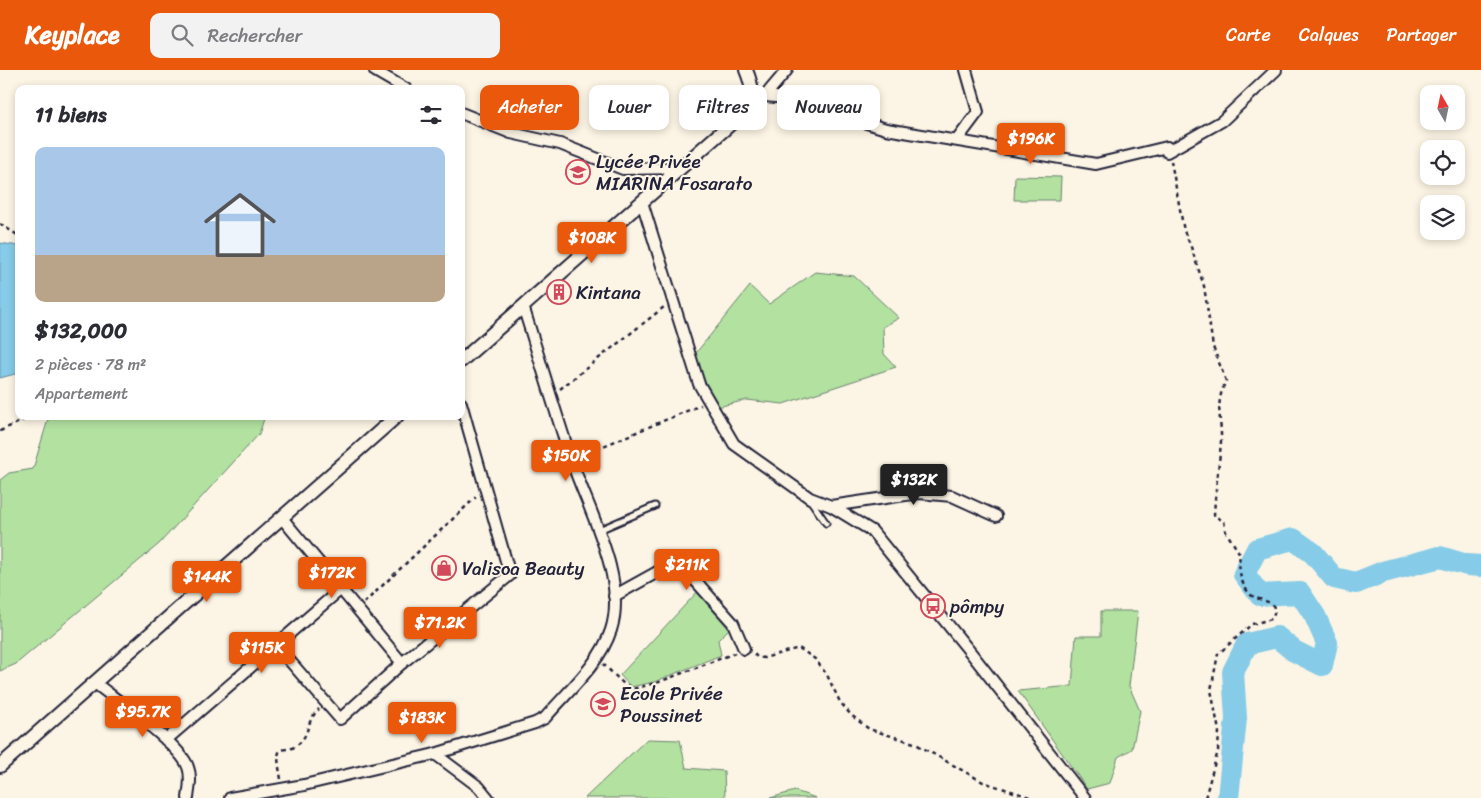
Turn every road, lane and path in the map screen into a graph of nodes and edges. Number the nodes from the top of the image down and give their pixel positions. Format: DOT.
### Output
graph roads {
  1 [pos="746,70"];
  2 [pos="787,70"];
  3 [pos="966,70"];
  4 [pos="1276,70"];
  5 [pos="375,72"];
  6 [pos="399,85"];
  7 [pos="754,85"];
  8 [pos="767,88"];
  9 [pos="767,96"];
  10 [pos="465,115"];
  11 [pos="723,130"];
  12 [pos="957,140"];
  13 [pos="1167,147"];
  14 [pos="681,168"];
  15 [pos="642,202"];
  16 [pos="0,224"];
  17 [pos="15,233"];
  18 [pos="673,300"];
  19 [pos="523,306"];
  20 [pos="465,357"];
  21 [pos="551,396"];
  22 [pos="710,401"];
  23 [pos="465,417"];
  24 [pos="24,420"];
  25 [pos="392,420"];
  26 [pos="0,431"];
  27 [pos="571,460"];
  28 [pos="485,488"];
  29 [pos="810,498"];
  30 [pos="655,506"];
  31 [pos="831,506"];
  32 [pos="996,516"];
  33 [pos="282,518"];
  34 [pos="826,523"];
  35 [pos="599,531"];
  36 [pos="341,589"];
  37 [pos="614,596"];
  38 [pos="358,610"];
  39 [pos="276,645"];
  40 [pos="744,649"];
  41 [pos="597,658"];
  42 [pos="402,663"];
  43 [pos="95,683"];
  44 [pos="326,703"];
  45 [pos="166,740"];
  46 [pos="435,754"];
  47 [pos="0,766"];
  48 [pos="283,788"];
  49 [pos="188,798"];
  50 [pos="230,798"];
  51 [pos="488,798"];
  52 [pos="1033,798"];
  53 [pos="1085,798"];
  54 [pos="1205,798"];
  1 -- 7 [label="street"];
  2 -- 8 [label="street"];
  3 -- 12 [label="street"];
  4 -- 13 [label="street"];
  5 -- 6 [label="street"];
  9 -- 12 [label="street"];
  10 -- 14 [label="street"];
  11 -- 14 [label="street"];
  12 -- 13 [label="street"];
  13 -- 54 [label="path"];
  14 -- 15 [label="street"];
  15 -- 18 [label="street"];
  15 -- 19 [label="street"];
  16 -- 17 [label="path"];
  18 -- 21 [label="path"];
  18 -- 22 [label="street"];
  19 -- 20 [label="street"];
  19 -- 21 [label="street"];
  21 -- 27 [label="street"];
  22 -- 27 [label="path"];
  22 -- 29 [label="street"];
  23 -- 28 [label="street"];
  24 -- 26 [label="path"];
  25 -- 33 [label="street"];
  27 -- 35 [label="street"];
  28 -- 38 [label="path"];
  28 -- 42 [label="street"];
  29 -- 31 [label="street"];
  29 -- 34 [label="lane"];
  30 -- 35 [label="lane"];
  31 -- 32 [label="street"];
  31 -- 53 [label="street"];
  33 -- 36 [label="street"];
  33 -- 43 [label="street"];
  35 -- 37 [label="street"];
  36 -- 38 [label="street"];
  36 -- 39 [label="street"];
  37 -- 40 [label="street"];
  37 -- 41 [label="street"];
  38 -- 42 [label="street"];
  39 -- 44 [label="street"];
  39 -- 45 [label="street"];
  40 -- 41 [label="path"];
  40 -- 52 [label="path"];
  41 -- 46 [label="street"];
  42 -- 44 [label="street"];
  43 -- 45 [label="street"];
  43 -- 47 [label="street"];
  44 -- 48 [label="path"];
  45 -- 49 [label="street"];
  46 -- 48 [label="street"];
  46 -- 51 [label="street"];
  48 -- 50 [label="street"];
}
